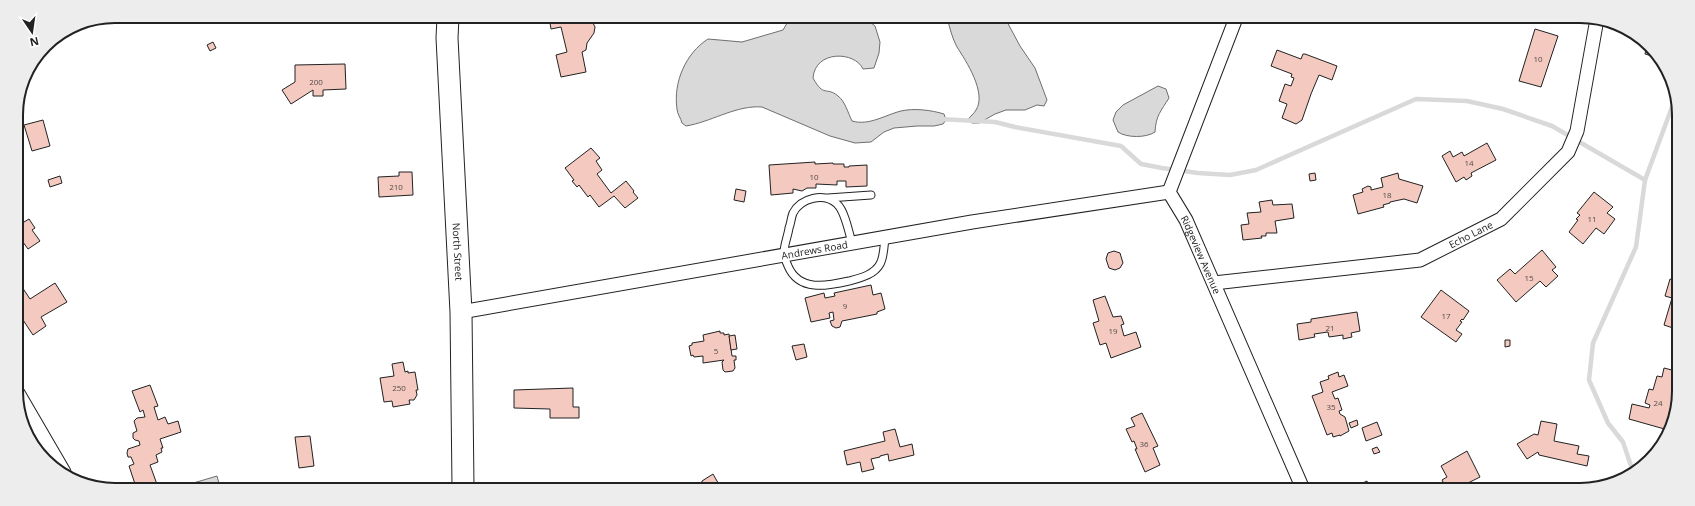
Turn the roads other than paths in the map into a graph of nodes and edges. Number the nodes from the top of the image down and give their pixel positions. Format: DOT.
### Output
graph roads {
  1 [pos="448,23"];
  2 [pos="1234,23"];
  3 [pos="1596,25"];
  4 [pos="1169,192"];
  5 [pos="870,195"];
  6 [pos="828,198"];
  7 [pos="885,238"];
  8 [pos="852,243"];
  9 [pos="784,255"];
  10 [pos="1214,283"];
  11 [pos="461,312"];
  12 [pos="24,403"];
  13 [pos="60,464"];
  14 [pos="463,483"];
  15 [pos="1300,483"];
  1 -- 11 [label="main road, North Street"];
  2 -- 4 [label="street"];
  3 -- 10 [label="street, Echo Lane"];
  4 -- 7 [label="street, Andrews Road"];
  4 -- 10 [label="street, Ridgeview Avenue"];
  5 -- 6 [label="lane"];
  6 -- 8 [label="lane"];
  6 -- 9 [label="lane"];
  7 -- 8 [label="street, Andrews Road"];
  7 -- 9 [label="lane"];
  8 -- 9 [label="street, Andrews Road"];
  9 -- 11 [label="street, Andrews Road"];
  10 -- 15 [label="street, Ridgeview Avenue"];
  11 -- 14 [label="main road, North Street"];
  12 -- 13 [label="street"];
}
